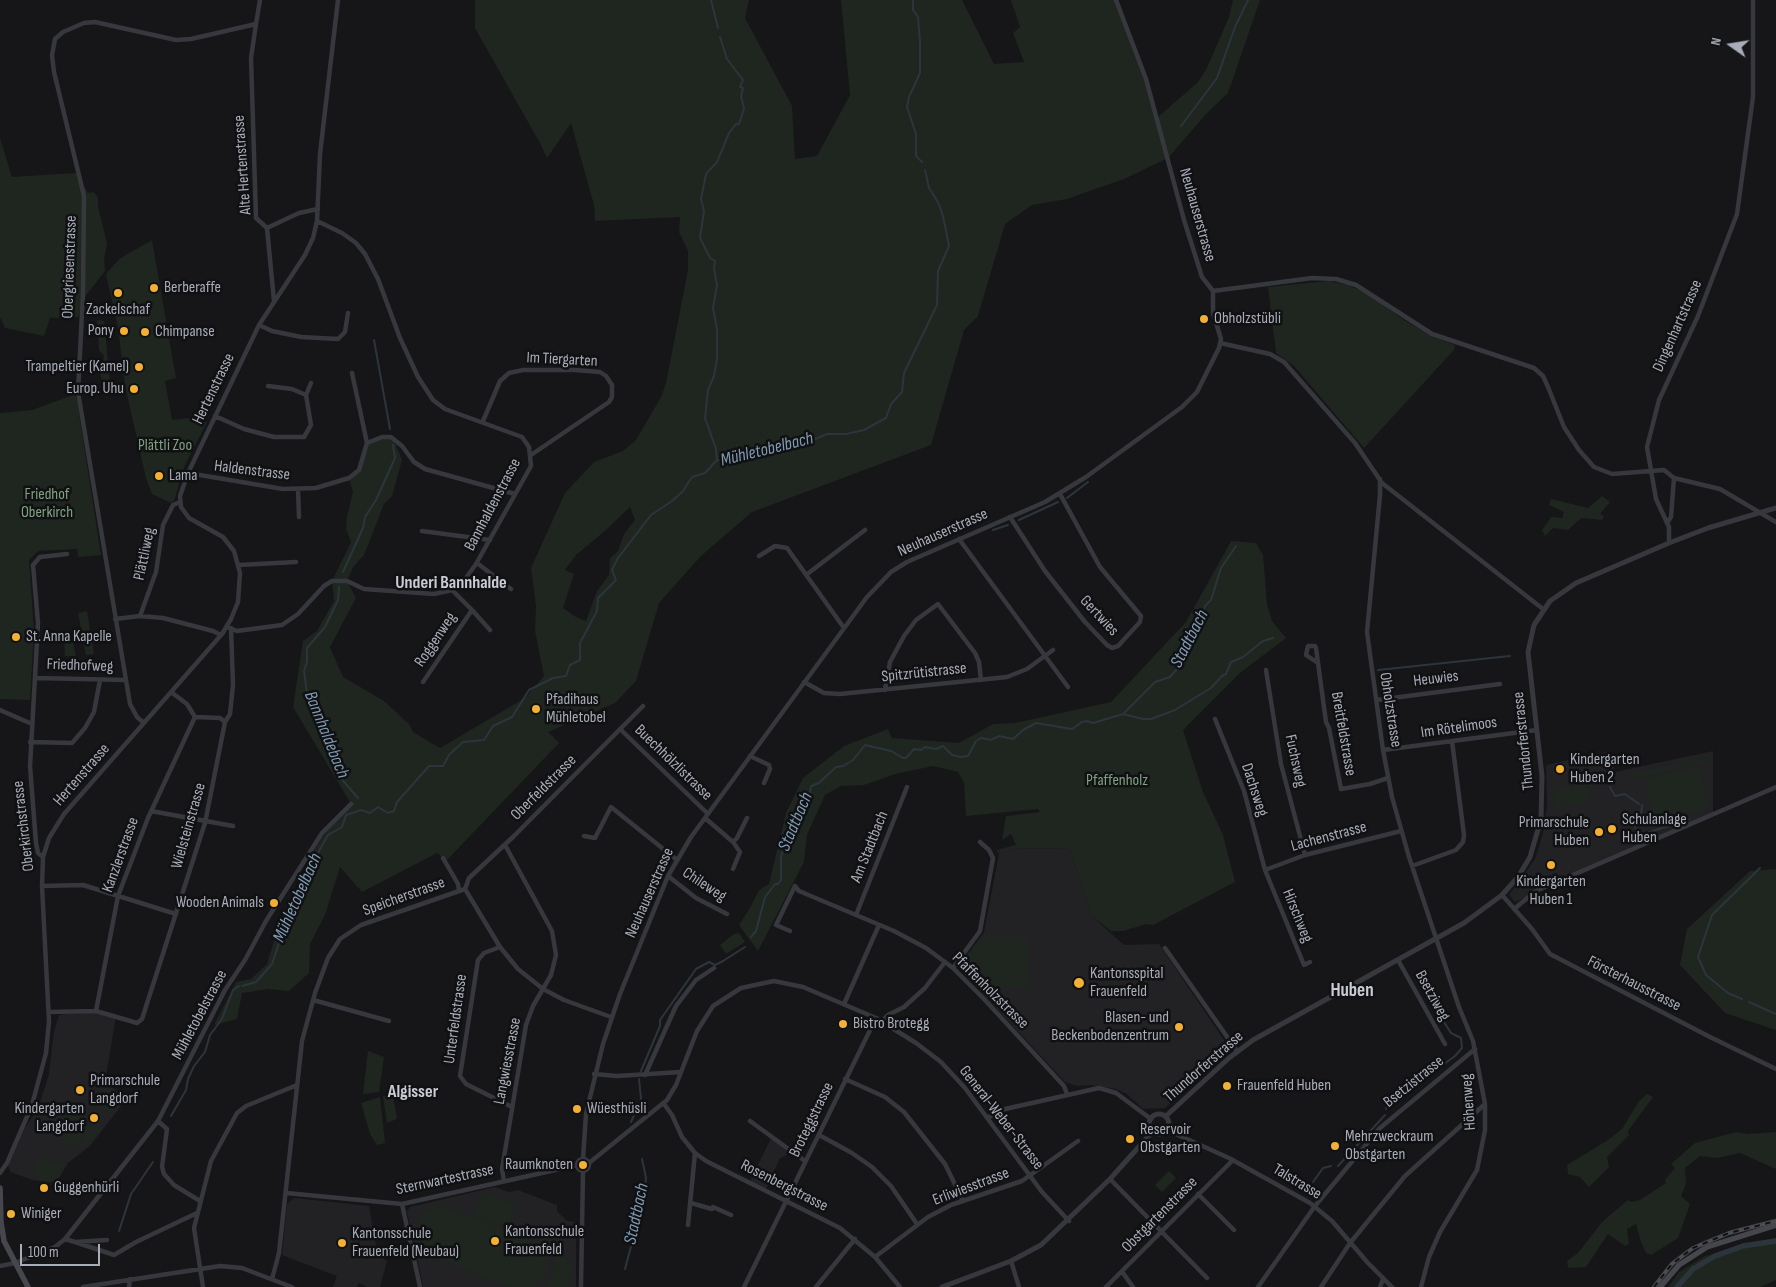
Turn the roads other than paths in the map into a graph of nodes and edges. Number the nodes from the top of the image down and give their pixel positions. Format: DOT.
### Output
graph roads {
  1 [pos="260,0"];
  2 [pos="338,0"];
  3 [pos="1116,0"];
  4 [pos="1753,0"];
  5 [pos="256,24"];
  6 [pos="318,209"];
  7 [pos="317,221"];
  8 [pos="267,228"];
  9 [pos="1213,291"];
  10 [pos="274,301"];
  11 [pos="348,313"];
  12 [pos="259,325"];
  13 [pos="1220,343"];
  14 [pos="352,373"];
  15 [pos="311,383"];
  16 [pos="268,386"];
  17 [pos="306,395"];
  18 [pos="215,416"];
  19 [pos="483,421"];
  20 [pos="367,443"];
  21 [pos="531,455"];
  22 [pos="1650,471"];
  23 [pos="188,473"];
  24 [pos="1674,478"];
  25 [pos="1380,480"];
  26 [pos="298,488"];
  27 [pos="515,494"];
  28 [pos="1060,494"];
  29 [pos="180,502"];
  30 [pos="1776,508"];
  31 [pos="1762,512"];
  32 [pos="299,517"];
  33 [pos="1010,517"];
  34 [pos="1776,522"];
  35 [pos="1667,523"];
  36 [pos="865,530"];
  37 [pos="422,531"];
  38 [pos="959,539"];
  39 [pos="490,540"];
  40 [pos="1669,543"];
  41 [pos="67,554"];
  42 [pos="759,556"];
  43 [pos="296,562"];
  44 [pos="477,563"];
  45 [pos="239,565"];
  46 [pos="806,575"];
  47 [pos="512,589"];
  48 [pos="452,590"];
  49 [pos="1543,609"];
  50 [pos="472,610"];
  51 [pos="140,616"];
  52 [pos="115,619"];
  53 [pos="229,628"];
  54 [pos="844,628"];
  55 [pos="490,630"];
  56 [pos="221,635"];
  57 [pos="1053,650"];
  58 [pos="1044,656"];
  59 [pos="1318,663"];
  60 [pos="1266,670"];
  61 [pos="35,678"];
  62 [pos="100,680"];
  63 [pos="125,680"];
  64 [pos="981,680"];
  65 [pos="423,682"];
  66 [pos="804,682"];
  67 [pos="1500,684"];
  68 [pos="1068,687"];
  69 [pos="885,690"];
  70 [pos="171,692"];
  71 [pos="1376,700"];
  72 [pos="643,706"];
  73 [pos="0,710"];
  74 [pos="196,717"];
  75 [pos="1215,720"];
  76 [pos="226,722"];
  77 [pos="144,723"];
  78 [pos="32,724"];
  79 [pos="620,729"];
  80 [pos="1537,730"];
  81 [pos="1452,741"];
  82 [pos="30,742"];
  83 [pos="1383,750"];
  84 [pos="750,756"];
  85 [pos="1388,778"];
  86 [pos="764,784"];
  87 [pos="906,787"];
  88 [pos="1776,787"];
  89 [pos="351,804"];
  90 [pos="151,811"];
  91 [pos="706,816"];
  92 [pos="747,818"];
  93 [pos="205,823"];
  94 [pos="233,826"];
  95 [pos="1401,831"];
  96 [pos="584,836"];
  97 [pos="733,842"];
  98 [pos="980,842"];
  99 [pos="505,845"];
  100 [pos="1305,855"];
  101 [pos="43,857"];
  102 [pos="443,858"];
  103 [pos="677,860"];
  104 [pos="1412,866"];
  105 [pos="733,869"];
  106 [pos="1265,870"];
  107 [pos="668,876"];
  108 [pos="42,886"];
  109 [pos="462,890"];
  110 [pos="1502,895"];
  111 [pos="118,896"];
  112 [pos="1514,909"];
  113 [pos="176,914"];
  114 [pos="727,914"];
  115 [pos="856,915"];
  116 [pos="879,925"];
  117 [pos="790,931"];
  118 [pos="1437,938"];
  119 [pos="500,947"];
  120 [pos="1165,948"];
  121 [pos="1398,960"];
  122 [pos="945,962"];
  123 [pos="1310,962"];
  124 [pos="714,968"];
  125 [pos="953,968"];
  126 [pos="543,989"];
  127 [pos="313,1000"];
  128 [pos="844,1004"];
  129 [pos="96,1011"];
  130 [pos="49,1012"];
  131 [pos="611,1016"];
  132 [pos="876,1018"];
  133 [pos="389,1021"];
  134 [pos="882,1021"];
  135 [pos="1444,1044"];
  136 [pos="1476,1049"];
  137 [pos="1237,1051"];
  138 [pos="1776,1068"];
  139 [pos="681,1072"];
  140 [pos="594,1074"];
  141 [pos="645,1075"];
  142 [pos="846,1079"];
  143 [pos="297,1085"];
  144 [pos="1068,1094"];
  145 [pos="664,1104"];
  146 [pos="1485,1104"];
  147 [pos="512,1107"];
  148 [pos="1166,1116"];
  149 [pos="989,1117"];
  150 [pos="1151,1119"];
  151 [pos="750,1120"];
  152 [pos="158,1121"];
  153 [pos="1167,1130"];
  154 [pos="1154,1131"];
  155 [pos="819,1135"];
  156 [pos="1078,1141"];
  157 [pos="695,1154"];
  158 [pos="583,1159"];
  159 [pos="1233,1160"];
  160 [pos="806,1161"];
  161 [pos="589,1163"];
  162 [pos="578,1165"];
  163 [pos="583,1171"];
  164 [pos="0,1173"];
  165 [pos="1030,1175"];
  166 [pos="1110,1179"];
  167 [pos="504,1181"];
  168 [pos="0,1188"];
  169 [pos="286,1193"];
  170 [pos="1198,1194"];
  171 [pos="200,1201"];
  172 [pos="786,1201"];
  173 [pos="963,1201"];
  174 [pos="691,1203"];
  175 [pos="402,1204"];
  176 [pos="1314,1206"];
  177 [pos="197,1213"];
  178 [pos="731,1215"];
  179 [pos="1068,1221"];
  180 [pos="917,1224"];
  181 [pos="688,1225"];
  182 [pos="1776,1225"];
  183 [pos="1234,1230"];
  184 [pos="1161,1232"];
  185 [pos="65,1239"];
  186 [pos="855,1239"];
  187 [pos="107,1240"];
  188 [pos="75,1242"];
  189 [pos="1350,1243"];
  190 [pos="875,1257"];
  191 [pos="1011,1261"];
  192 [pos="15,1263"];
  193 [pos="0,1266"];
  194 [pos="199,1269"];
  195 [pos="1123,1273"];
  196 [pos="1207,1278"];
  197 [pos="130,1279"];
  198 [pos="272,1279"];
  199 [pos="1383,1279"];
  200 [pos="28,1287"];
  201 [pos="83,1287"];
  202 [pos="129,1287"];
  203 [pos="203,1287"];
  204 [pos="292,1287"];
  205 [pos="420,1287"];
  206 [pos="581,1287"];
  207 [pos="744,1287"];
  208 [pos="816,1287"];
  209 [pos="900,1287"];
  210 [pos="942,1287"];
  211 [pos="1019,1287"];
  212 [pos="1106,1287"];
  213 [pos="1133,1287"];
  214 [pos="1258,1287"];
  215 [pos="1321,1287"];
  216 [pos="1380,1287"];
  217 [pos="1392,1287"];
  218 [pos="1421,1287"];
  219 [pos="1660,1287"];
  1 -- 5 [label="street"];
  2 -- 6 [label="street, Hertenstrasse"];
  3 -- 9 [label="street, Neuhauserstrasse"];
  4 -- 22 [label="street, Dingenhartstrasse"];
  5 -- 8 [label="street, Alte Hertenstrasse"];
  5 -- 52 [label="street, Obergriesenstrasse"];
  6 -- 7 [label="street, Hertenstrasse"];
  6 -- 8 [label="street"];
  7 -- 10 [label="street, Hertenstrasse"];
  7 -- 19 [label="street, Bannhaldenstrasse"];
  8 -- 10 [label="street, Alte Hertenstrasse"];
  9 -- 13 [label="street, Neuhauserstrasse"];
  9 -- 22 [label="street"];
  10 -- 12 [label="street, Hertenstrasse"];
  11 -- 12 [label="street"];
  12 -- 18 [label="street, Hertenstrasse"];
  13 -- 25 [label="street"];
  13 -- 28 [label="street, Neuhauserstrasse"];
  14 -- 20 [label="street, Haldenstrasse"];
  15 -- 17 [label="street"];
  16 -- 17 [label="street"];
  17 -- 18 [label="street"];
  18 -- 23 [label="street, Hertenstrasse"];
  19 -- 21 [label="street, Bannhaldenstrasse"];
  19 -- 21 [label="street, Im Tiergarten"];
  20 -- 26 [label="street, Haldenstrasse"];
  20 -- 27 [label="street"];
  21 -- 27 [label="street, Bannhaldenstrasse"];
  22 -- 24 [label="street"];
  22 -- 35 [label="street, Dingenhartstrasse"];
  23 -- 26 [label="street, Haldenstrasse"];
  23 -- 29 [label="street, Hertenstrasse"];
  24 -- 31 [label="street"];
  24 -- 35 [label="street"];
  25 -- 49 [label="street"];
  25 -- 71 [label="street, Obholzstrasse"];
  26 -- 32 [label="street"];
  27 -- 39 [label="street, Bannhaldenstrasse"];
  28 -- 33 [label="street, Neuhauserstrasse"];
  28 -- 33 [label="street, Gertwies"];
  29 -- 45 [label="street, Hertenstrasse"];
  29 -- 51 [label="street, Plättliweg"];
  30 -- 31 [label="street, Thundorferstrasse"];
  31 -- 34 [label="street"];
  31 -- 40 [label="street, Thundorferstrasse"];
  33 -- 38 [label="street, Neuhauserstrasse"];
  35 -- 40 [label="street, Dingenhartstrasse"];
  36 -- 46 [label="street"];
  37 -- 39 [label="street"];
  38 -- 54 [label="street, Neuhauserstrasse"];
  38 -- 58 [label="street"];
  39 -- 44 [label="street, Bannhaldenstrasse"];
  40 -- 49 [label="street, Thundorferstrasse"];
  41 -- 61 [label="street, Oberkirchstrasse"];
  42 -- 46 [label="street"];
  43 -- 45 [label="street"];
  44 -- 47 [label="street"];
  44 -- 48 [label="street, Bannhaldenstrasse"];
  45 -- 53 [label="street, Hertenstrasse"];
  46 -- 54 [label="street"];
  48 -- 50 [label="street, Roggenweg"];
  48 -- 53 [label="street"];
  49 -- 80 [label="street, Thundorferstrasse"];
  50 -- 55 [label="street"];
  50 -- 65 [label="street, Roggenweg"];
  51 -- 52 [label="street"];
  51 -- 56 [label="street"];
  52 -- 63 [label="street, Obergriesenstrasse"];
  53 -- 56 [label="street, Hertenstrasse"];
  53 -- 76 [label="street, Wielsteinstrasse"];
  54 -- 66 [label="street, Neuhauserstrasse"];
  56 -- 70 [label="street, Hertenstrasse"];
  57 -- 58 [label="street, Spitzrütistrasse"];
  58 -- 64 [label="street, Spitzrütistrasse"];
  58 -- 68 [label="street"];
  59 -- 85 [label="street, Breitfeldstrasse"];
  60 -- 100 [label="street, Fuchsweg"];
  61 -- 62 [label="street, Friedhofweg"];
  61 -- 78 [label="street, Oberkirchstrasse"];
  62 -- 63 [label="street, Friedhofweg"];
  62 -- 82 [label="street"];
  63 -- 77 [label="street, Obergriesenstrasse"];
  64 -- 69 [label="street, Spitzrütistrasse"];
  64 -- 69 [label="street"];
  66 -- 69 [label="street, Spitzrütistrasse"];
  66 -- 84 [label="street, Neuhauserstrasse"];
  67 -- 71 [label="street, Heuwies"];
  70 -- 74 [label="street"];
  70 -- 77 [label="street, Hertenstrasse"];
  71 -- 83 [label="street, Obholzstrasse"];
  72 -- 79 [label="street, Oberfeldstrasse"];
  73 -- 78 [label="street"];
  74 -- 76 [label="street"];
  74 -- 90 [label="street, Kanzlerstrasse"];
  75 -- 106 [label="street, Dachsweg"];
  76 -- 93 [label="street, Wielsteinstrasse"];
  77 -- 101 [label="street, Hertenstrasse"];
  78 -- 82 [label="street, Oberkirchstrasse"];
  79 -- 91 [label="street, Buechhölzlistrasse"];
  79 -- 99 [label="street, Oberfeldstrasse"];
  80 -- 81 [label="street, Im Rötelimoos"];
  80 -- 110 [label="street, Thundorferstrasse"];
  81 -- 83 [label="street, Im Rötelimoos"];
  81 -- 104 [label="street"];
  82 -- 101 [label="street, Oberkirchstrasse"];
  83 -- 85 [label="street, Obholzstrasse"];
  84 -- 86 [label="street"];
  84 -- 91 [label="street, Neuhauserstrasse"];
  85 -- 95 [label="street, Obholzstrasse"];
  87 -- 115 [label="street, Am Stadtbach"];
  88 -- 112 [label="street"];
  89 -- 152 [label="street, Mühletobelstrasse"];
  90 -- 93 [label="street"];
  90 -- 111 [label="street, Kanzlerstrasse"];
  91 -- 97 [label="street, Buechhölzlistrasse"];
  91 -- 103 [label="street, Neuhauserstrasse"];
  92 -- 97 [label="street"];
  93 -- 94 [label="street"];
  93 -- 113 [label="street, Wielsteinstrasse"];
  95 -- 100 [label="street, Lachenstrasse"];
  95 -- 104 [label="street, Obholzstrasse"];
  96 -- 103 [label="street"];
  97 -- 105 [label="street"];
  98 -- 125 [label="street"];
  99 -- 109 [label="street, Oberfeldstrasse"];
  99 -- 126 [label="street, Langwiesstrasse"];
  100 -- 106 [label="street, Lachenstrasse"];
  101 -- 108 [label="street, Oberkirchstrasse"];
  102 -- 109 [label="street"];
  103 -- 107 [label="street, Neuhauserstrasse"];
  104 -- 118 [label="street, Obholzstrasse"];
  106 -- 123 [label="street, Hirschweg"];
  107 -- 114 [label="street, Chileweg"];
  107 -- 131 [label="street, Neuhauserstrasse"];
  108 -- 111 [label="street"];
  108 -- 130 [label="street, Oberkirchstrasse"];
  109 -- 119 [label="street, Speicherstrasse"];
  109 -- 127 [label="street, Speicherstrasse"];
  110 -- 112 [label="street, Försterhausstrasse"];
  110 -- 118 [label="street, Thundorferstrasse"];
  111 -- 113 [label="street"];
  111 -- 129 [label="street, Kanzlerstrasse"];
  112 -- 138 [label="street, Försterhausstrasse"];
  113 -- 129 [label="street, Wielsteinstrasse"];
  115 -- 116 [label="street, Pfaffenholzstrasse"];
  115 -- 117 [label="street, Pfaffenholzstrasse"];
  116 -- 122 [label="street, Pfaffenholzstrasse"];
  116 -- 128 [label="street"];
  118 -- 121 [label="street, Thundorferstrasse"];
  118 -- 136 [label="street, Höhenweg"];
  119 -- 126 [label="street, Speicherstrasse"];
  119 -- 147 [label="street, Unterfeldstrasse"];
  120 -- 137 [label="street"];
  121 -- 135 [label="street, Bsetziweg"];
  121 -- 137 [label="street, Thundorferstrasse"];
  122 -- 125 [label="street, Pfaffenholzstrasse"];
  122 -- 134 [label="street"];
  124 -- 141 [label="street"];
  125 -- 144 [label="street, Pfaffenholzstrasse"];
  126 -- 131 [label="street, Speicherstrasse"];
  126 -- 147 [label="street, Langwiesstrasse"];
  127 -- 133 [label="street"];
  127 -- 143 [label="street, Speicherstrasse"];
  128 -- 132 [label="street, General-Weber-Strasse"];
  128 -- 139 [label="street, General-Weber-Strasse"];
  129 -- 130 [label="street"];
  130 -- 164 [label="street, Oberkirchstrasse"];
  131 -- 140 [label="street, Neuhauserstrasse"];
  132 -- 134 [label="street, General-Weber-Strasse"];
  132 -- 142 [label="street, Broteggstrasse"];
  134 -- 149 [label="street, General-Weber-Strasse"];
  136 -- 146 [label="street, Höhenweg"];
  136 -- 176 [label="street, Bsetzistrasse"];
  137 -- 148 [label="street, Thundorferstrasse"];
  139 -- 141 [label="street"];
  139 -- 145 [label="street, General-Weber-Strasse"];
  140 -- 141 [label="street"];
  140 -- 158 [label="street, Neuhauserstrasse"];
  142 -- 155 [label="street, Broteggstrasse"];
  142 -- 173 [label="street"];
  143 -- 169 [label="street, Speicherstrasse"];
  143 -- 171 [label="street"];
  144 -- 149 [label="street"];
  144 -- 150 [label="street"];
  145 -- 157 [label="street, Rosenbergstrasse"];
  145 -- 161 [label="street, General-Weber-Strasse"];
  146 -- 189 [label="street"];
  146 -- 218 [label="street, Höhenweg"];
  147 -- 167 [label="street, Langwiesstrasse"];
  148 -- 150 [label="street"];
  148 -- 153 [label="street"];
  149 -- 165 [label="street, General-Weber-Strasse"];
  150 -- 154 [label="street"];
  151 -- 160 [label="street"];
  152 -- 171 [label="street"];
  152 -- 185 [label="street, Mühletobelstrasse"];
  153 -- 154 [label="street"];
  153 -- 159 [label="street, Talstrasse"];
  154 -- 166 [label="street"];
  155 -- 160 [label="street, Broteggstrasse"];
  155 -- 180 [label="street"];
  156 -- 165 [label="street, Erliwiesstrasse"];
  157 -- 172 [label="street, Rosenbergstrasse"];
  157 -- 174 [label="street"];
  158 -- 161 [label="street"];
  158 -- 162 [label="street"];
  159 -- 170 [label="street, Obstgartenstrasse"];
  159 -- 176 [label="street, Talstrasse"];
  160 -- 172 [label="street, Broteggstrasse"];
  161 -- 163 [label="street"];
  162 -- 163 [label="street"];
  162 -- 167 [label="street, Sternwartestrasse"];
  163 -- 206 [label="street"];
  165 -- 173 [label="street, Erliwiesstrasse"];
  165 -- 179 [label="street, General-Weber-Strasse"];
  166 -- 179 [label="street"];
  166 -- 184 [label="street"];
  167 -- 175 [label="street, Sternwartestrasse"];
  168 -- 192 [label="main road"];
  169 -- 175 [label="street, Sternwartestrasse"];
  169 -- 198 [label="street, Speicherstrasse"];
  170 -- 183 [label="street"];
  170 -- 184 [label="street, Obstgartenstrasse"];
  171 -- 177 [label="street"];
  172 -- 186 [label="street, Rosenbergstrasse"];
  172 -- 207 [label="street, Broteggstrasse"];
  173 -- 180 [label="street, Erliwiesstrasse"];
  174 -- 178 [label="street"];
  174 -- 181 [label="street"];
  175 -- 205 [label="street"];
  176 -- 189 [label="street, Talstrasse"];
  176 -- 214 [label="street, Bsetzistrasse"];
  177 -- 188 [label="street"];
  177 -- 194 [label="street"];
  179 -- 191 [label="street"];
  180 -- 190 [label="street, Erliwiesstrasse"];
  182 -- 219 [label="main road"];
  184 -- 195 [label="street, Obstgartenstrasse"];
  184 -- 196 [label="street"];
  185 -- 188 [label="street"];
  185 -- 192 [label="street, Mühletobelstrasse"];
  186 -- 190 [label="street, Rosenbergstrasse"];
  186 -- 208 [label="street"];
  187 -- 188 [label="street"];
  189 -- 199 [label="street, Talstrasse"];
  189 -- 215 [label="street"];
  190 -- 209 [label="street, Rosenbergstrasse"];
  191 -- 210 [label="street"];
  191 -- 211 [label="street"];
  192 -- 193 [label="street, Mühletobelstrasse"];
  192 -- 200 [label="main road"];
  194 -- 197 [label="street"];
  194 -- 198 [label="street"];
  194 -- 203 [label="street"];
  195 -- 212 [label="street, Obstgartenstrasse"];
  195 -- 213 [label="street"];
  197 -- 201 [label="street"];
  197 -- 202 [label="street"];
  198 -- 204 [label="street"];
  199 -- 216 [label="street"];
  199 -- 217 [label="street, Talstrasse"];
}
